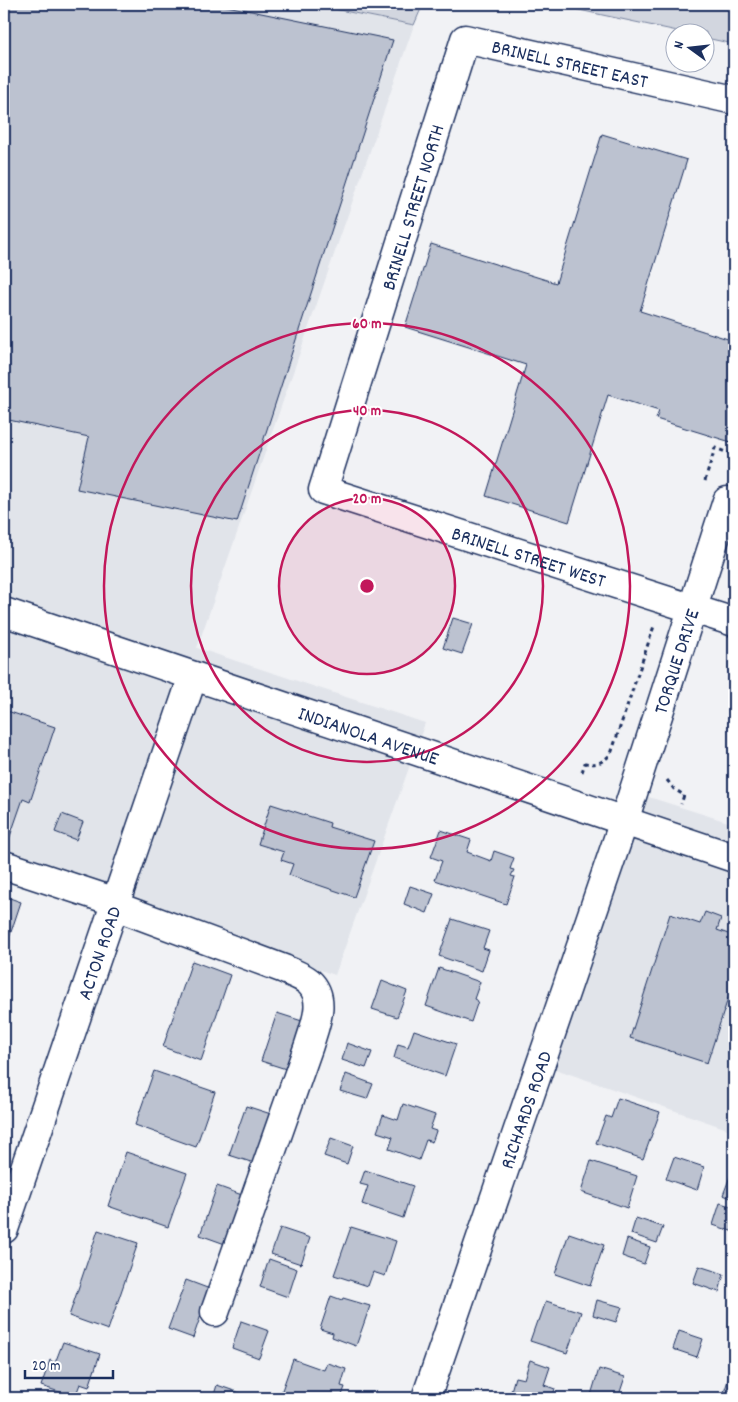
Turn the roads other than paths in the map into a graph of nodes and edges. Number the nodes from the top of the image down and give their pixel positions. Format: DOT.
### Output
graph roads {
  1 [pos="465,39"];
  2 [pos="734,100"];
  3 [pos="323,490"];
  4 [pos="726,501"];
  5 [pos="692,609"];
  6 [pos="4,612"];
  7 [pos="734,622"];
  8 [pos="193,676"];
  9 [pos="624,821"];
  10 [pos="734,858"];
  11 [pos="4,865"];
  12 [pos="115,904"];
  13 [pos="4,1229"];
  14 [pos="215,1312"];
  15 [pos="426,1398"];
  1 -- 2 [label="street, BRINELL STREET EAST"];
  1 -- 3 [label="street, BRINELL STREET NORTH"];
  3 -- 5 [label="street, BRINELL STREET WEST"];
  4 -- 5 [label="street, TORQUE DRIVE"];
  5 -- 7 [label="street, BRINELL STREET WEST"];
  5 -- 9 [label="street, TORQUE DRIVE"];
  6 -- 8 [label="street, INDIANOLA AVENUE"];
  8 -- 9 [label="street, INDIANOLA AVENUE"];
  8 -- 12 [label="street, ACTON ROAD"];
  9 -- 10 [label="street, INDIANOLA AVENUE"];
  9 -- 15 [label="street, RICHARDS ROAD"];
  11 -- 12 [label="street"];
  12 -- 13 [label="street, ACTON ROAD"];
  12 -- 14 [label="street"];
}
